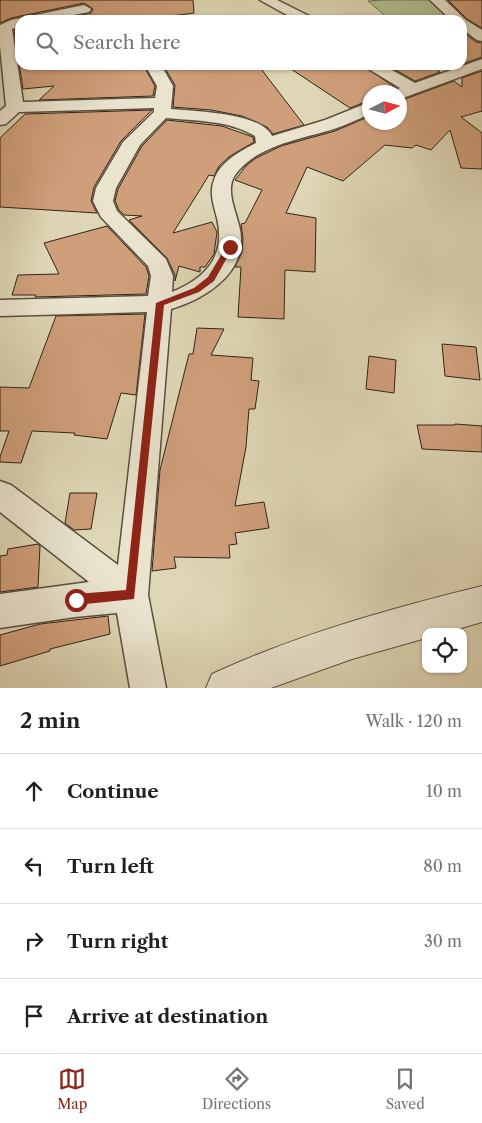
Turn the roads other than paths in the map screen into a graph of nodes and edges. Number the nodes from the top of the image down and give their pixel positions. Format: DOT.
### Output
graph roads {
  1 [pos="267,0"];
  2 [pos="437,0"];
  3 [pos="86,8"];
  4 [pos="53,15"];
  5 [pos="296,15"];
  6 [pos="454,15"];
  7 [pos="15,23"];
  8 [pos="467,26"];
  9 [pos="482,37"];
  10 [pos="482,64"];
  11 [pos="467,69"];
  12 [pos="156,70"];
  13 [pos="379,70"];
  14 [pos="465,70"];
  15 [pos="398,85"];
  16 [pos="407,91"];
  17 [pos="14,107"];
  18 [pos="163,108"];
  19 [pos="362,110"];
  20 [pos="0,120"];
  21 [pos="265,144"];
  22 [pos="160,303"];
  23 [pos="0,308"];
  24 [pos="0,494"];
  25 [pos="130,595"];
  26 [pos="482,604"];
  27 [pos="0,611"];
  28 [pos="148,688"];
  29 [pos="226,688"];
  1 -- 5 [label="street"];
  2 -- 6 [label="street"];
  3 -- 4 [label="street"];
  7 -- 17 [label="street"];
  8 -- 9 [label="street"];
  10 -- 11 [label="street"];
  12 -- 18 [label="street"];
  13 -- 15 [label="street"];
  14 -- 16 [label="street"];
  17 -- 18 [label="street"];
  17 -- 20 [label="street"];
  18 -- 21 [label="street"];
  18 -- 22 [label="street"];
  19 -- 21 [label="street"];
  21 -- 22 [label="street"];
  22 -- 23 [label="street"];
  22 -- 25 [label="street"];
  24 -- 25 [label="street"];
  25 -- 27 [label="street"];
  25 -- 28 [label="street"];
  26 -- 29 [label="street"];
}
